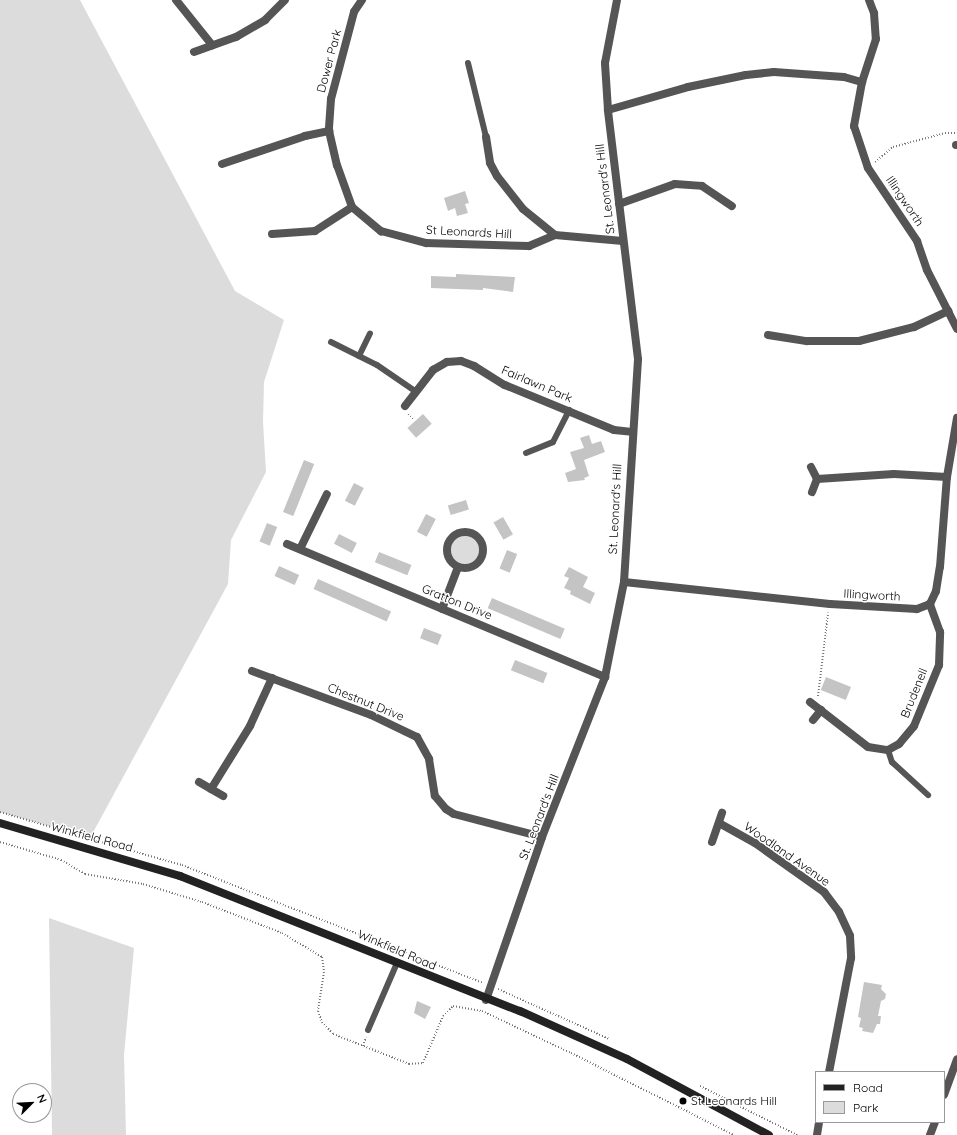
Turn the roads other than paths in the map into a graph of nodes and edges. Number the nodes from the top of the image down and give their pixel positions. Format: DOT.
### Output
graph roads {
  1 [pos="176,0"];
  2 [pos="286,0"];
  3 [pos="362,0"];
  4 [pos="617,0"];
  5 [pos="869,0"];
  6 [pos="212,45"];
  7 [pos="194,52"];
  8 [pos="468,62"];
  9 [pos="862,82"];
  10 [pos="608,110"];
  11 [pos="329,131"];
  12 [pos="486,137"];
  13 [pos="222,164"];
  14 [pos="619,204"];
  15 [pos="732,206"];
  16 [pos="352,208"];
  17 [pos="272,234"];
  18 [pos="555,235"];
  19 [pos="623,241"];
  20 [pos="949,311"];
  21 [pos="957,329"];
  22 [pos="370,333"];
  23 [pos="768,335"];
  24 [pos="331,342"];
  25 [pos="359,356"];
  26 [pos="415,391"];
  27 [pos="406,409"];
  28 [pos="569,410"];
  29 [pos="957,418"];
  30 [pos="632,432"];
  31 [pos="526,453"];
  32 [pos="811,467"];
  33 [pos="947,477"];
  34 [pos="817,479"];
  35 [pos="812,492"];
  36 [pos="327,494"];
  37 [pos="287,544"];
  38 [pos="300,549"];
  39 [pos="458,568"];
  40 [pos="624,582"];
  41 [pos="930,604"];
  42 [pos="442,609"];
  43 [pos="252,671"];
  44 [pos="605,677"];
  45 [pos="272,678"];
  46 [pos="813,720"];
  47 [pos="888,750"];
  48 [pos="199,782"];
  49 [pos="211,789"];
  50 [pos="928,795"];
  51 [pos="223,796"];
  52 [pos="722,813"];
  53 [pos="0,823"];
  54 [pos="719,823"];
  55 [pos="542,837"];
  56 [pos="712,842"];
  57 [pos="397,963"];
  58 [pos="486,1000"];
  59 [pos="368,1030"];
  60 [pos="957,1059"];
  61 [pos="829,1071"];
  62 [pos="945,1092"];
  63 [pos="819,1123"];
  64 [pos="934,1123"];
  65 [pos="769,1135"];
  66 [pos="817,1135"];
  67 [pos="930,1135"];
  1 -- 6 [label="street"];
  2 -- 6 [label="street"];
  3 -- 11 [label="street, Dower Park"];
  4 -- 10 [label="street, St. Leonard's Hill"];
  5 -- 9 [label="street, Illingworth"];
  6 -- 7 [label="street"];
  8 -- 12 [label="lane"];
  9 -- 10 [label="street"];
  9 -- 20 [label="street, Illingworth"];
  10 -- 14 [label="street, St. Leonard's Hill"];
  11 -- 13 [label="street"];
  11 -- 16 [label="street"];
  12 -- 18 [label="street"];
  14 -- 15 [label="street"];
  14 -- 19 [label="street, St. Leonard's Hill"];
  16 -- 17 [label="street"];
  16 -- 18 [label="street, St Leonards Hill"];
  18 -- 19 [label="street, St Leonards Hill"];
  19 -- 30 [label="street, St. Leonard's Hill"];
  20 -- 21 [label="street, Illingworth"];
  20 -- 23 [label="street"];
  22 -- 25 [label="lane"];
  24 -- 25 [label="lane"];
  25 -- 26 [label="lane"];
  26 -- 27 [label="street, Fairlawn Park"];
  26 -- 28 [label="street, Fairlawn Park"];
  28 -- 30 [label="street, Fairlawn Park"];
  28 -- 31 [label="lane"];
  29 -- 33 [label="street"];
  30 -- 40 [label="street, St. Leonard's Hill"];
  32 -- 34 [label="street"];
  33 -- 34 [label="street"];
  33 -- 41 [label="street"];
  34 -- 35 [label="street"];
  36 -- 38 [label="street"];
  37 -- 38 [label="street, Gratton Drive"];
  38 -- 42 [label="street, Gratton Drive"];
  39 -- 39 [label="street"];
  39 -- 42 [label="street"];
  40 -- 41 [label="street, Illingworth"];
  40 -- 44 [label="street, St. Leonard's Hill"];
  41 -- 47 [label="street, Brudenell"];
  42 -- 44 [label="street, Gratton Drive"];
  43 -- 45 [label="street, Chestnut Drive"];
  44 -- 55 [label="street, St. Leonard's Hill"];
  45 -- 49 [label="street"];
  45 -- 55 [label="street, Chestnut Drive"];
  46 -- 47 [label="street"];
  47 -- 50 [label="lane"];
  48 -- 49 [label="street"];
  49 -- 51 [label="street"];
  52 -- 54 [label="street"];
  53 -- 57 [label="main road, Winkfield Road"];
  54 -- 56 [label="street"];
  54 -- 61 [label="street, Woodland Avenue"];
  55 -- 58 [label="street, St. Leonard's Hill"];
  57 -- 58 [label="main road, Winkfield Road"];
  57 -- 59 [label="lane"];
  58 -- 65 [label="main road, Winkfield Road"];
  60 -- 62 [label="street"];
  63 -- 66 [label="street"];
  64 -- 67 [label="street"];
}
